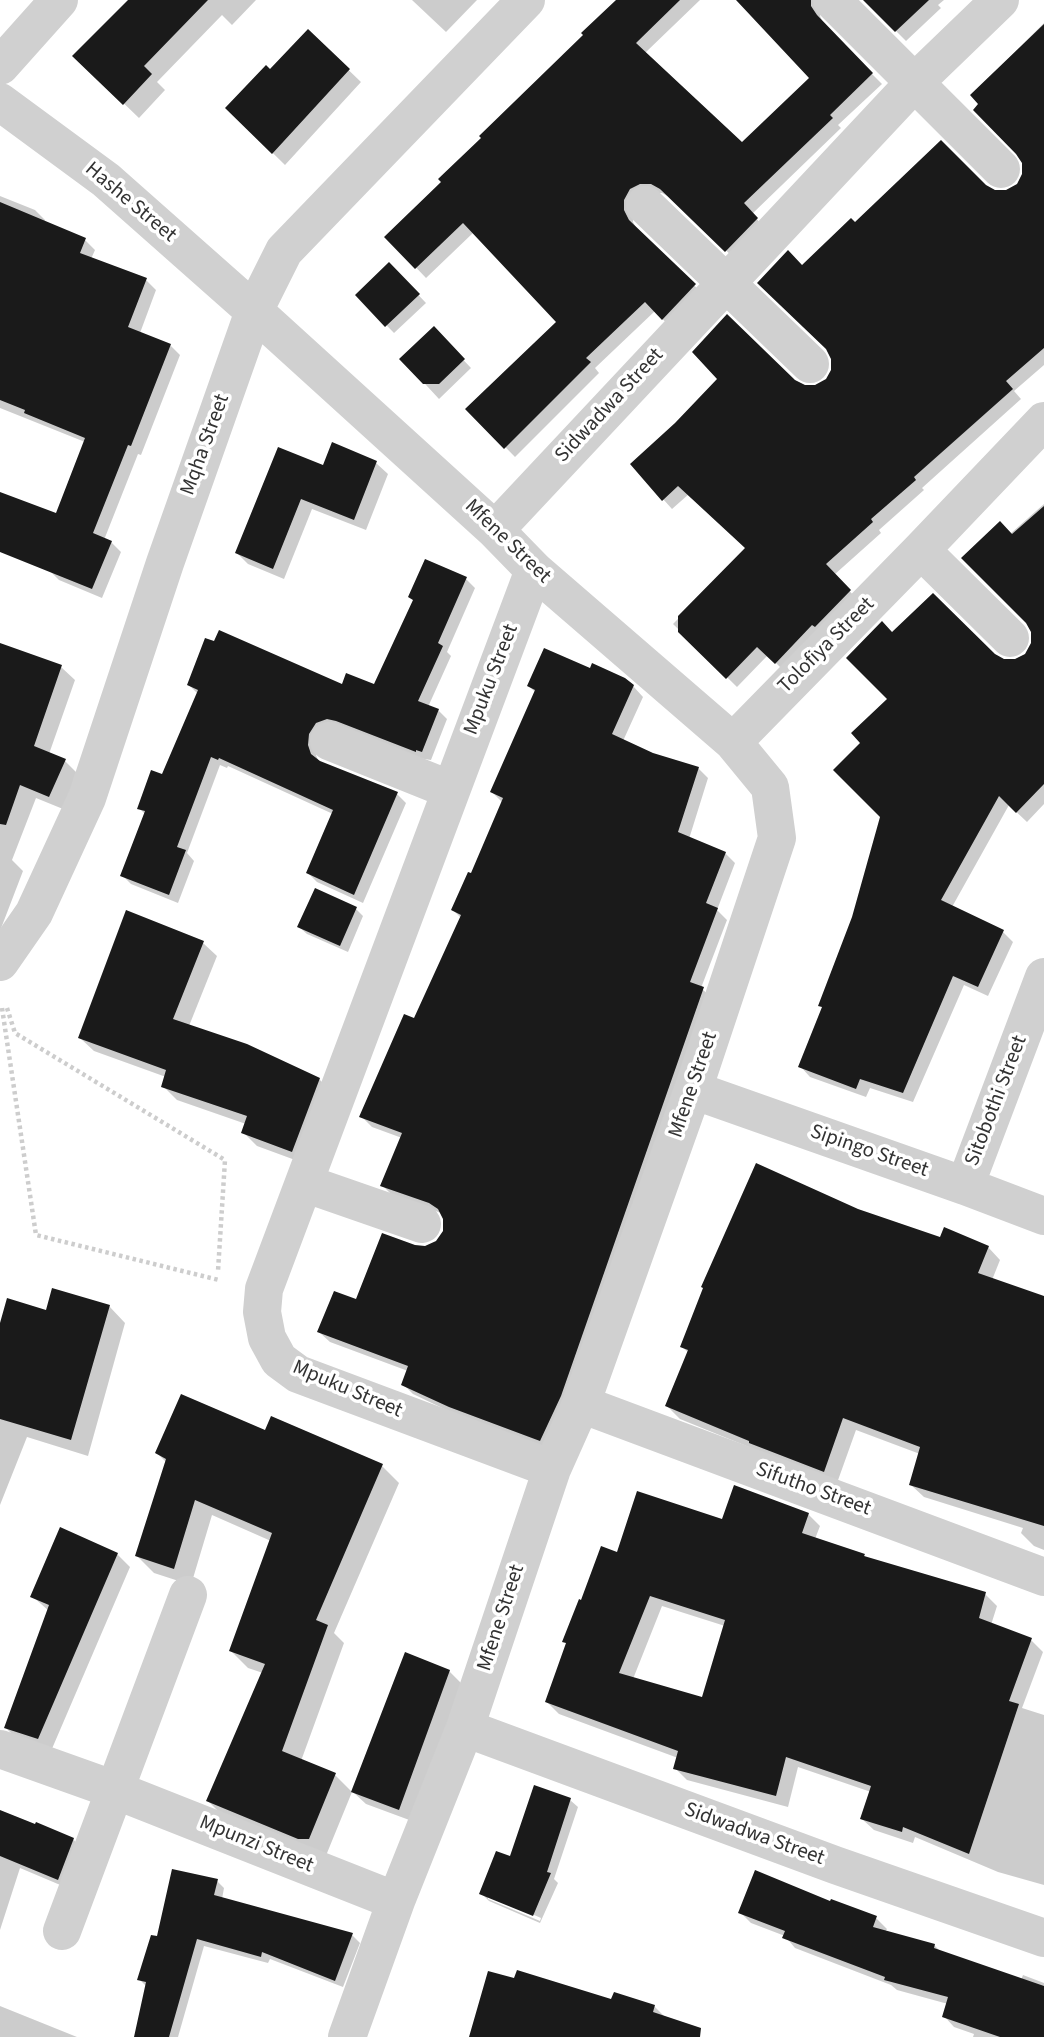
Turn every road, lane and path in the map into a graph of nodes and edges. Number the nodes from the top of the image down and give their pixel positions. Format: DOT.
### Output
graph roads {
  1 [pos="59,0"];
  2 [pos="526,0"];
  3 [pos="832,0"];
  4 [pos="1000,0"];
  5 [pos="0,66"];
  6 [pos="915,82"];
  7 [pos="0,102"];
  8 [pos="1001,169"];
  9 [pos="645,205"];
  10 [pos="726,283"];
  11 [pos="254,311"];
  12 [pos="810,364"];
  13 [pos="1044,421"];
  14 [pos="495,530"];
  15 [pos="921,551"];
  16 [pos="534,570"];
  17 [pos="1010,638"];
  18 [pos="329,741"];
  19 [pos="733,742"];
  20 [pos="451,790"];
  21 [pos="1044,977"];
  22 [pos="1,985"];
  23 [pos="693,1090"];
  24 [pos="303,1183"];
  25 [pos="965,1186"];
  26 [pos="1044,1216"];
  27 [pos="422,1224"];
  28 [pos="581,1404"];
  29 [pos="552,1469"];
  30 [pos="1044,1577"];
  31 [pos="188,1595"];
  32 [pos="466,1728"];
  33 [pos="0,1749"];
  34 [pos="116,1790"];
  35 [pos="396,1901"];
  36 [pos="62,1931"];
  37 [pos="1044,1938"];
  38 [pos="351,2036"];
  1 -- 5 [label="street"];
  2 -- 11 [label="street, Mqha Street"];
  3 -- 6 [label="street"];
  4 -- 6 [label="street, Sidwadwa Street"];
  6 -- 8 [label="street"];
  6 -- 10 [label="street, Sidwadwa Street"];
  7 -- 11 [label="street, Hashe Street"];
  9 -- 10 [label="street"];
  10 -- 12 [label="street"];
  10 -- 14 [label="street, Sidwadwa Street"];
  11 -- 14 [label="street, Mfene Street"];
  11 -- 22 [label="street, Mqha Street"];
  13 -- 15 [label="street, Tolofiya Street"];
  14 -- 16 [label="street, Mfene Street"];
  15 -- 17 [label="street"];
  15 -- 19 [label="street, Tolofiya Street"];
  16 -- 19 [label="street, Mfene Street"];
  16 -- 20 [label="street, Mpuku Street"];
  18 -- 20 [label="street"];
  19 -- 23 [label="street, Mfene Street"];
  20 -- 24 [label="street, Mpuku Street"];
  21 -- 25 [label="street, Sitobothi Street"];
  22 -- 22 [label="path"];
  23 -- 25 [label="street, Sipingo Street"];
  23 -- 28 [label="street, Mfene Street"];
  24 -- 27 [label="street"];
  24 -- 29 [label="street, Mpuku Street"];
  25 -- 26 [label="street, Sipingo Street"];
  28 -- 29 [label="street, Mfene Street"];
  28 -- 30 [label="street, Sifutho Street"];
  29 -- 32 [label="street, Mfene Street"];
  31 -- 34 [label="street"];
  32 -- 35 [label="street, Mfene Street"];
  32 -- 37 [label="street, Sidwadwa Street"];
  33 -- 34 [label="street, Mpunzi Street"];
  34 -- 35 [label="street, Mpunzi Street"];
  34 -- 36 [label="street"];
  35 -- 38 [label="street, Mfene Street"];
}
